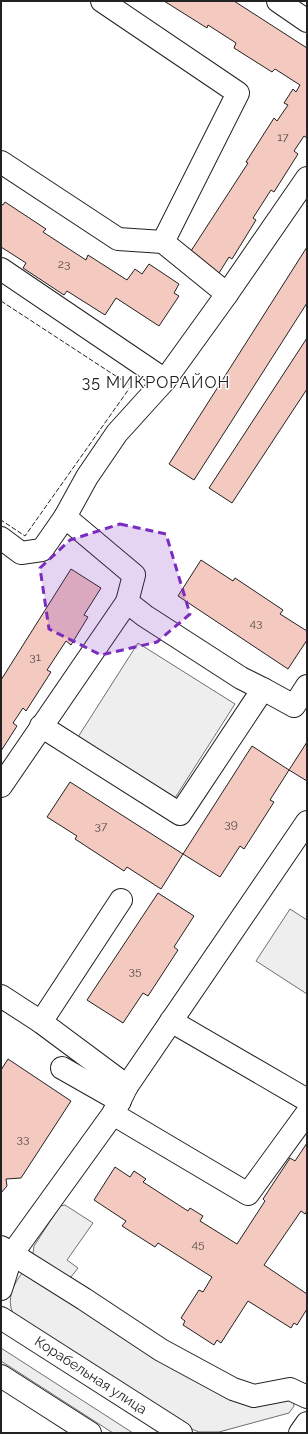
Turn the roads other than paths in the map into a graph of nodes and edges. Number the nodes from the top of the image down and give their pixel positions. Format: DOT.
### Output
graph roads {
  1 [pos="102,1"];
  2 [pos="278,1"];
  3 [pos="307,21"];
  4 [pos="1,162"];
  5 [pos="307,178"];
  6 [pos="162,242"];
  7 [pos="1,270"];
  8 [pos="227,294"];
  9 [pos="165,380"];
  10 [pos="64,517"];
  11 [pos="1,538"];
  12 [pos="127,602"];
  13 [pos="307,686"];
  14 [pos="263,689"];
  15 [pos="41,726"];
  16 [pos="1,786"];
  17 [pos="307,822"];
  18 [pos="121,900"];
  19 [pos="1,996"];
  20 [pos="172,1021"];
  21 [pos="41,1022"];
  22 [pos="62,1068"];
  23 [pos="120,1100"];
  24 [pos="307,1100"];
  25 [pos="307,1113"];
  26 [pos="6,1250"];
  27 [pos="1,1289"];
  28 [pos="1,1318"];
  29 [pos="1,1376"];
  30 [pos="307,1397"];
  31 [pos="307,1423"];
  32 [pos="90,1433"];
  33 [pos="181,1433"];
  34 [pos="300,1433"];
  1 -- 6 [label="main road"];
  2 -- 3 [label="main road"];
  4 -- 6 [label="main road"];
  5 -- 8 [label="main road"];
  6 -- 8 [label="main road"];
  7 -- 9 [label="main road"];
  8 -- 9 [label="main road"];
  9 -- 10 [label="main road"];
  10 -- 11 [label="main road"];
  10 -- 12 [label="main road"];
  12 -- 14 [label="main road"];
  12 -- 15 [label="main road"];
  13 -- 14 [label="main road"];
  14 -- 15 [label="main road"];
  15 -- 16 [label="main road"];
  17 -- 20 [label="main road"];
  18 -- 21 [label="main road"];
  19 -- 21 [label="main road"];
  20 -- 23 [label="main road"];
  20 -- 24 [label="main road"];
  21 -- 23 [label="main road"];
  22 -- 23 [label="main road"];
  23 -- 25 [label="main road"];
  23 -- 26 [label="main road"];
  26 -- 27 [label="main road"];
  26 -- 30 [label="main road"];
  28 -- 33 [label="main road, Корабельная улица"];
  29 -- 32 [label="main road"];
  31 -- 34 [label="main road"];
}
